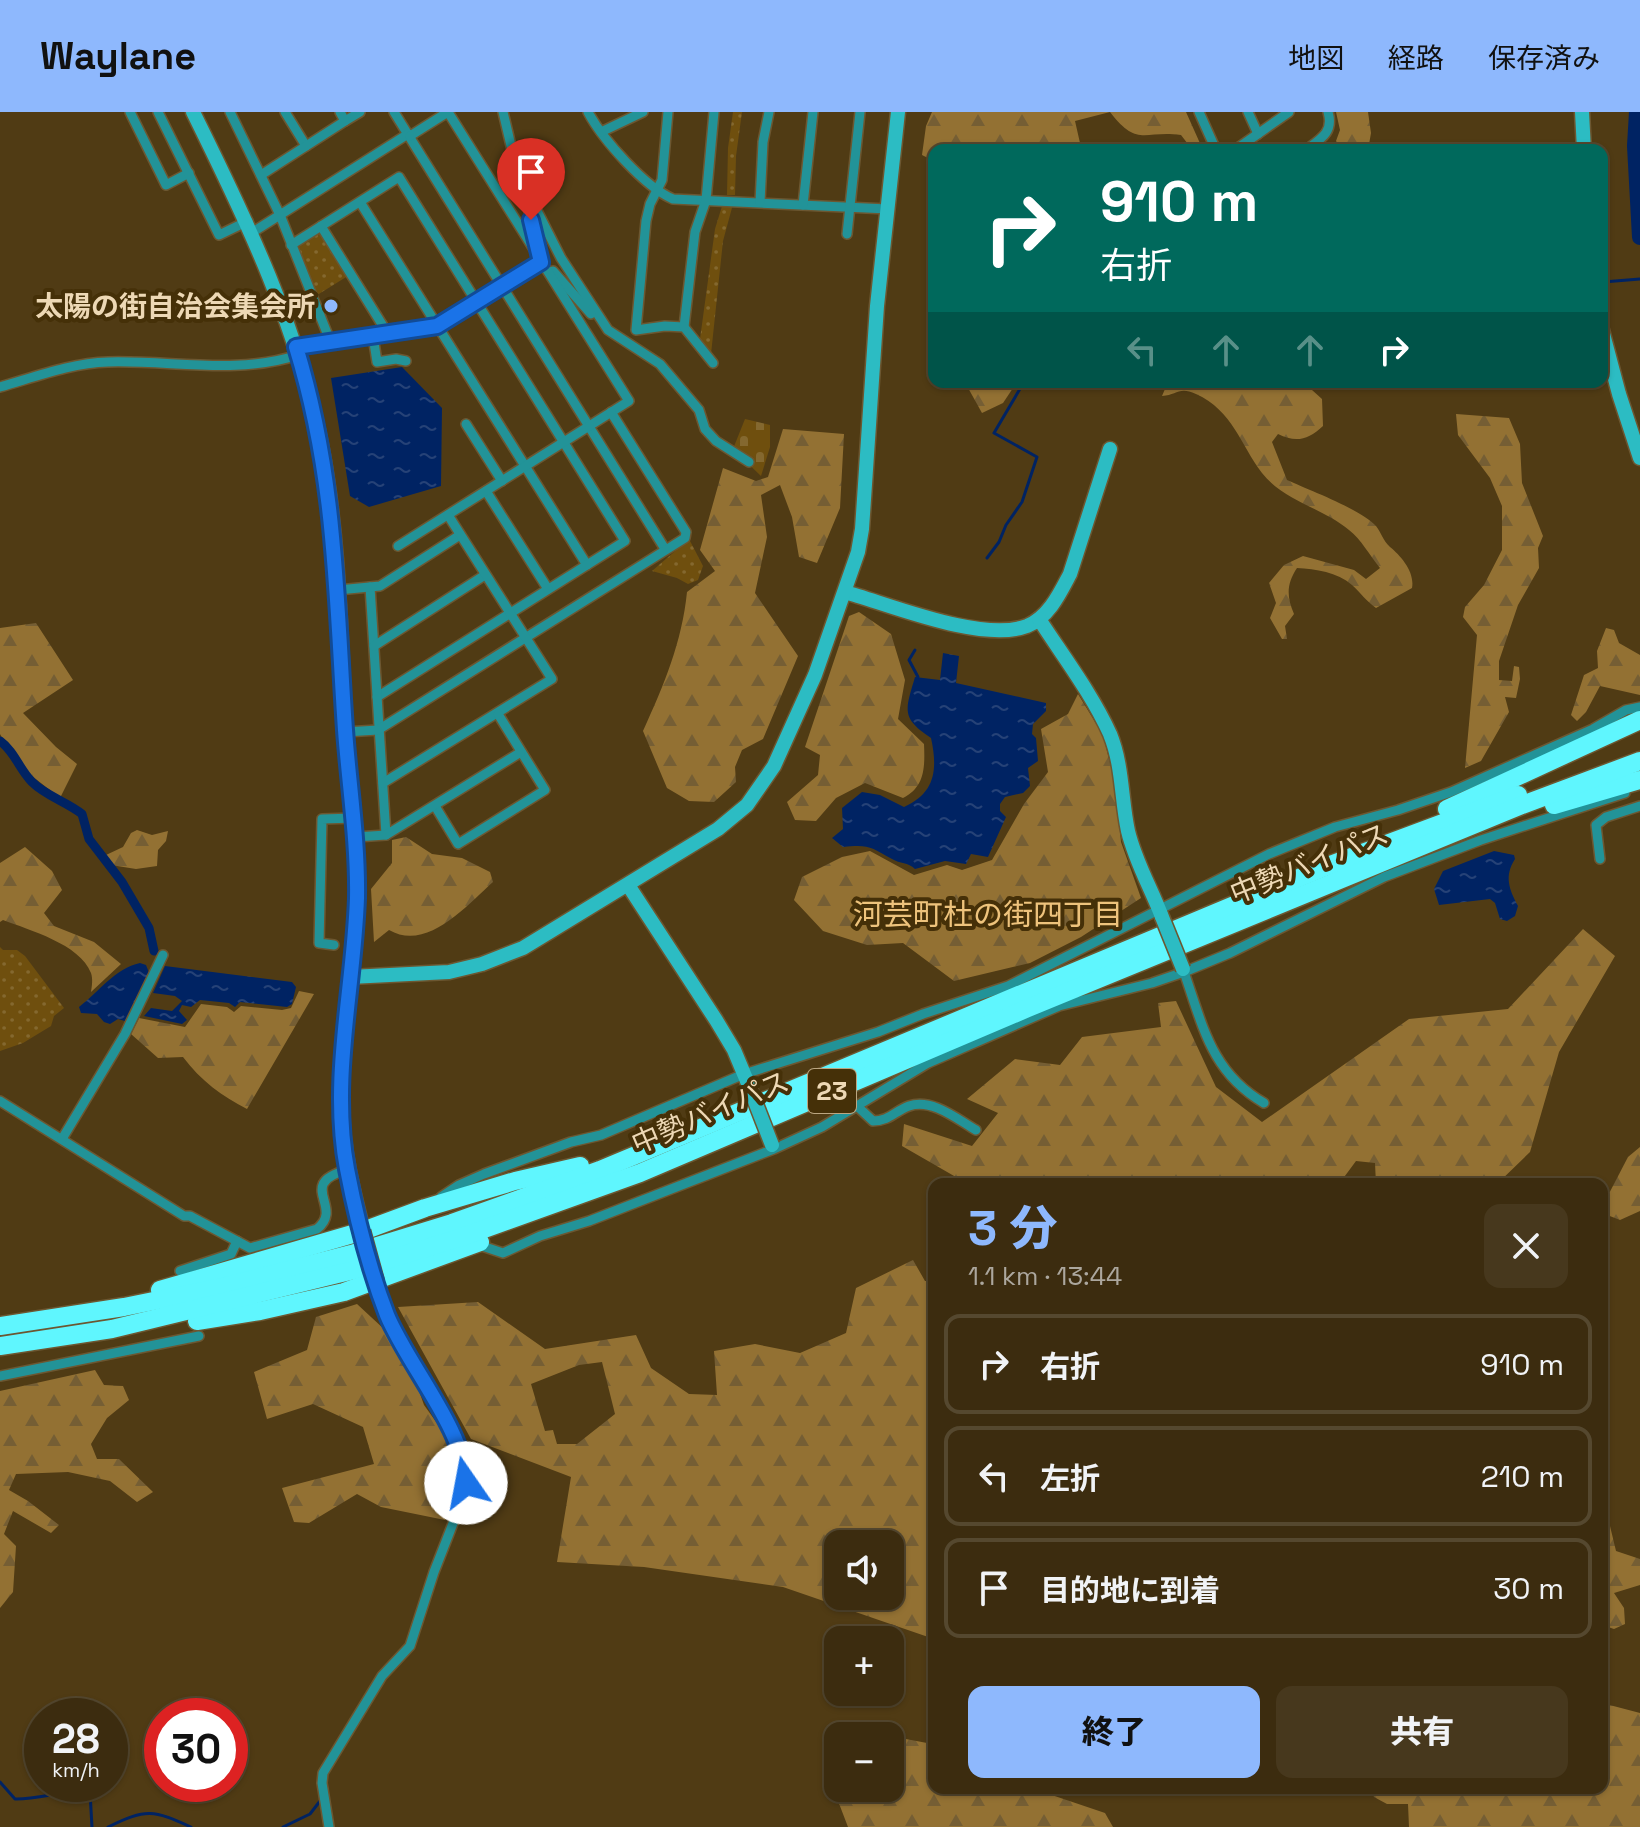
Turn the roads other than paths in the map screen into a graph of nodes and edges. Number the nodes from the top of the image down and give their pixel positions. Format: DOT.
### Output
graph roads {
  1 [pos="130,112"];
  2 [pos="158,112"];
  3 [pos="193,112"];
  4 [pos="230,112"];
  5 [pos="285,112"];
  6 [pos="360,112"];
  7 [pos="394,112"];
  8 [pos="503,112"];
  9 [pos="588,112"];
  10 [pos="643,112"];
  11 [pos="668,112"];
  12 [pos="714,112"];
  13 [pos="769,112"];
  14 [pos="813,112"];
  15 [pos="860,112"];
  16 [pos="898,112"];
  17 [pos="1199,112"];
  18 [pos="1248,112"];
  19 [pos="1289,112"];
  20 [pos="1328,112"];
  21 [pos="1582,112"];
  22 [pos="1277,115"];
  23 [pos="342,116"];
  24 [pos="601,132"];
  25 [pos="1258,134"];
  26 [pos="409,135"];
  27 [pos="1213,144"];
  28 [pos="1244,144"];
  29 [pos="1313,144"];
  30 [pos="1584,144"];
  31 [pos="306,146"];
  32 [pos="189,173"];
  33 [pos="261,175"];
  34 [pos="523,180"];
  35 [pos="657,192"];
  36 [pos="706,200"];
  37 [pos="360,202"];
  38 [pos="760,202"];
  39 [pos="803,205"];
  40 [pos="850,207"];
  41 [pos="888,209"];
  42 [pos="280,215"];
  43 [pos="321,226"];
  44 [pos="250,227"];
  45 [pos="847,234"];
  46 [pos="291,245"];
  47 [pos="541,262"];
  48 [pos="503,285"];
  49 [pos="477,301"];
  50 [pos="437,326"];
  51 [pos="684,327"];
  52 [pos="608,330"];
  53 [pos="388,334"];
  54 [pos="373,336"];
  55 [pos="331,343"];
  56 [pos="297,351"];
  57 [pos="1608,353"];
  58 [pos="406,361"];
  59 [pos="713,363"];
  60 [pos="0,387"];
  61 [pos="611,412"];
  62 [pos="466,424"];
  63 [pos="588,426"];
  64 [pos="563,443"];
  65 [pos="1110,449"];
  66 [pos="1640,458"];
  67 [pos="749,462"];
  68 [pos="525,466"];
  69 [pos="502,481"];
  70 [pos="486,491"];
  71 [pos="448,515"];
  72 [pos="460,535"];
  73 [pos="398,546"];
  74 [pos="665,549"];
  75 [pos="587,565"];
  76 [pos="485,575"];
  77 [pos="370,587"];
  78 [pos="548,589"];
  79 [pos="338,590"];
  80 [pos="845,592"];
  81 [pos="510,614"];
  82 [pos="1039,619"];
  83 [pos="526,639"];
  84 [pos="374,646"];
  85 [pos="377,697"];
  86 [pos="1640,707"];
  87 [pos="498,714"];
  88 [pos="1640,720"];
  89 [pos="378,730"];
  90 [pos="345,732"];
  91 [pos="521,752"];
  92 [pos="1640,760"];
  93 [pos="1640,780"];
  94 [pos="383,783"];
  95 [pos="1640,788"];
  96 [pos="435,806"];
  97 [pos="1640,806"];
  98 [pos="355,818"];
  99 [pos="386,835"];
  100 [pos="356,837"];
  101 [pos="1421,848"];
  102 [pos="1600,859"];
  103 [pos="1325,867"];
  104 [pos="628,885"];
  105 [pos="1161,913"];
  106 [pos="334,945"];
  107 [pos="163,955"];
  108 [pos="1184,970"];
  109 [pos="350,977"];
  110 [pos="746,1077"];
  111 [pos="0,1101"];
  112 [pos="1264,1103"];
  113 [pos="857,1106"];
  114 [pos="976,1130"];
  115 [pos="62,1139"];
  116 [pos="773,1147"];
  117 [pos="639,1153"];
  118 [pos="347,1170"];
  119 [pos="640,1173"];
  120 [pos="425,1208"];
  121 [pos="363,1231"];
  122 [pos="237,1241"];
  123 [pos="476,1244"];
  124 [pos="180,1271"];
  125 [pos="377,1282"];
  126 [pos="37,1321"];
  127 [pos="0,1326"];
  128 [pos="112,1329"];
  129 [pos="199,1336"];
  130 [pos="0,1346"];
  131 [pos="0,1376"];
  132 [pos="329,1827"];
  1 -- 32 [label="street"];
  2 -- 32 [label="street"];
  3 -- 44 [label="street"];
  4 -- 33 [label="street"];
  5 -- 31 [label="street"];
  6 -- 23 [label="street"];
  7 -- 26 [label="street"];
  8 -- 34 [label="street"];
  9 -- 24 [label="street"];
  10 -- 24 [label="street"];
  11 -- 35 [label="street"];
  12 -- 36 [label="street"];
  13 -- 38 [label="street"];
  14 -- 39 [label="street"];
  15 -- 40 [label="street"];
  16 -- 41 [label="street"];
  17 -- 27 [label="street"];
  18 -- 25 [label="street"];
  19 -- 22 [label="street"];
  20 -- 29 [label="street"];
  21 -- 30 [label="street"];
  22 -- 25 [label="street"];
  23 -- 31 [label="street"];
  24 -- 35 [label="street"];
  25 -- 28 [label="street"];
  26 -- 42 [label="street"];
  26 -- 47 [label="street"];
  26 -- 48 [label="street"];
  31 -- 33 [label="street"];
  32 -- 44 [label="street"];
  33 -- 42 [label="street"];
  34 -- 47 [label="street"];
  34 -- 52 [label="street"];
  35 -- 36 [label="street"];
  35 -- 51 [label="street"];
  36 -- 38 [label="street"];
  36 -- 51 [label="street"];
  37 -- 43 [label="street"];
  37 -- 49 [label="street"];
  37 -- 50 [label="street"];
  38 -- 39 [label="street"];
  39 -- 40 [label="street"];
  40 -- 41 [label="street"];
  40 -- 45 [label="street"];
  41 -- 80 [label="street"];
  42 -- 44 [label="street"];
  42 -- 46 [label="street"];
  43 -- 46 [label="street"];
  43 -- 53 [label="street"];
  44 -- 56 [label="street"];
  46 -- 55 [label="street"];
  47 -- 48 [label="street"];
  47 -- 52 [label="street"];
  47 -- 61 [label="street"];
  48 -- 49 [label="street"];
  48 -- 63 [label="street"];
  49 -- 50 [label="street"];
  49 -- 64 [label="street"];
  50 -- 53 [label="street"];
  50 -- 68 [label="street"];
  51 -- 59 [label="street"];
  52 -- 67 [label="street"];
  53 -- 54 [label="street"];
  54 -- 55 [label="street"];
  54 -- 58 [label="street"];
  55 -- 56 [label="street"];
  56 -- 60 [label="street"];
  56 -- 79 [label="street"];
  57 -- 66 [label="street"];
  61 -- 63 [label="street"];
  61 -- 74 [label="street"];
  62 -- 69 [label="street"];
  63 -- 64 [label="street"];
  63 -- 74 [label="street"];
  64 -- 68 [label="street"];
  64 -- 75 [label="street"];
  65 -- 82 [label="street"];
  68 -- 69 [label="street"];
  68 -- 75 [label="street"];
  69 -- 70 [label="street"];
  70 -- 71 [label="street"];
  70 -- 78 [label="street"];
  71 -- 72 [label="street"];
  71 -- 73 [label="street"];
  72 -- 76 [label="street"];
  72 -- 77 [label="street"];
  74 -- 83 [label="street"];
  75 -- 78 [label="street"];
  76 -- 81 [label="street"];
  76 -- 84 [label="street"];
  77 -- 79 [label="street"];
  77 -- 84 [label="street"];
  78 -- 81 [label="street"];
  79 -- 90 [label="street"];
  80 -- 82 [label="street"];
  80 -- 104 [label="street"];
  81 -- 83 [label="street"];
  81 -- 85 [label="street"];
  82 -- 105 [label="street"];
  83 -- 87 [label="street"];
  83 -- 89 [label="street"];
  84 -- 85 [label="street"];
  85 -- 89 [label="street"];
  86 -- 105 [label="street"];
  87 -- 91 [label="street"];
  87 -- 94 [label="street"];
  88 -- 103 [label="highway"];
  89 -- 90 [label="street"];
  89 -- 94 [label="street"];
  90 -- 98 [label="street"];
  91 -- 96 [label="street"];
  91 -- 96 [label="street"];
  92 -- 101 [label="highway, 中勢バイパス / 23"];
  92 -- 103 [label="highway, 中勢バイパス / 23"];
  93 -- 101 [label="highway"];
  94 -- 99 [label="street"];
  95 -- 108 [label="street"];
  96 -- 99 [label="street"];
  97 -- 102 [label="street"];
  98 -- 100 [label="street"];
  98 -- 106 [label="street"];
  99 -- 100 [label="street"];
  100 -- 109 [label="street"];
  101 -- 119 [label="highway, 中勢バイパス / 23"];
  103 -- 117 [label="highway, 中勢バイパス / 23"];
  104 -- 109 [label="street"];
  104 -- 110 [label="street"];
  105 -- 108 [label="street, bridge"];
  105 -- 110 [label="street"];
  107 -- 115 [label="street"];
  108 -- 112 [label="street"];
  108 -- 113 [label="street"];
  109 -- 118 [label="street"];
  110 -- 116 [label="street, bridge"];
  110 -- 120 [label="street"];
  111 -- 115 [label="street"];
  113 -- 114 [label="street"];
  113 -- 116 [label="street"];
  115 -- 122 [label="street"];
  116 -- 123 [label="street"];
  117 -- 120 [label="highway"];
  117 -- 126 [label="highway, 中勢バイパス / 23"];
  118 -- 121 [label="street"];
  118 -- 122 [label="street"];
  119 -- 123 [label="highway"];
  119 -- 128 [label="highway, 中勢バイパス / 23"];
  120 -- 121 [label="highway"];
  121 -- 125 [label="street, bridge"];
  121 -- 126 [label="highway"];
  122 -- 124 [label="street"];
  123 -- 125 [label="highway"];
  125 -- 128 [label="highway"];
  125 -- 132 [label="street"];
  126 -- 127 [label="highway, 中勢バイパス / 23"];
  128 -- 130 [label="highway, 中勢バイパス / 23"];
  129 -- 131 [label="street"];
}
